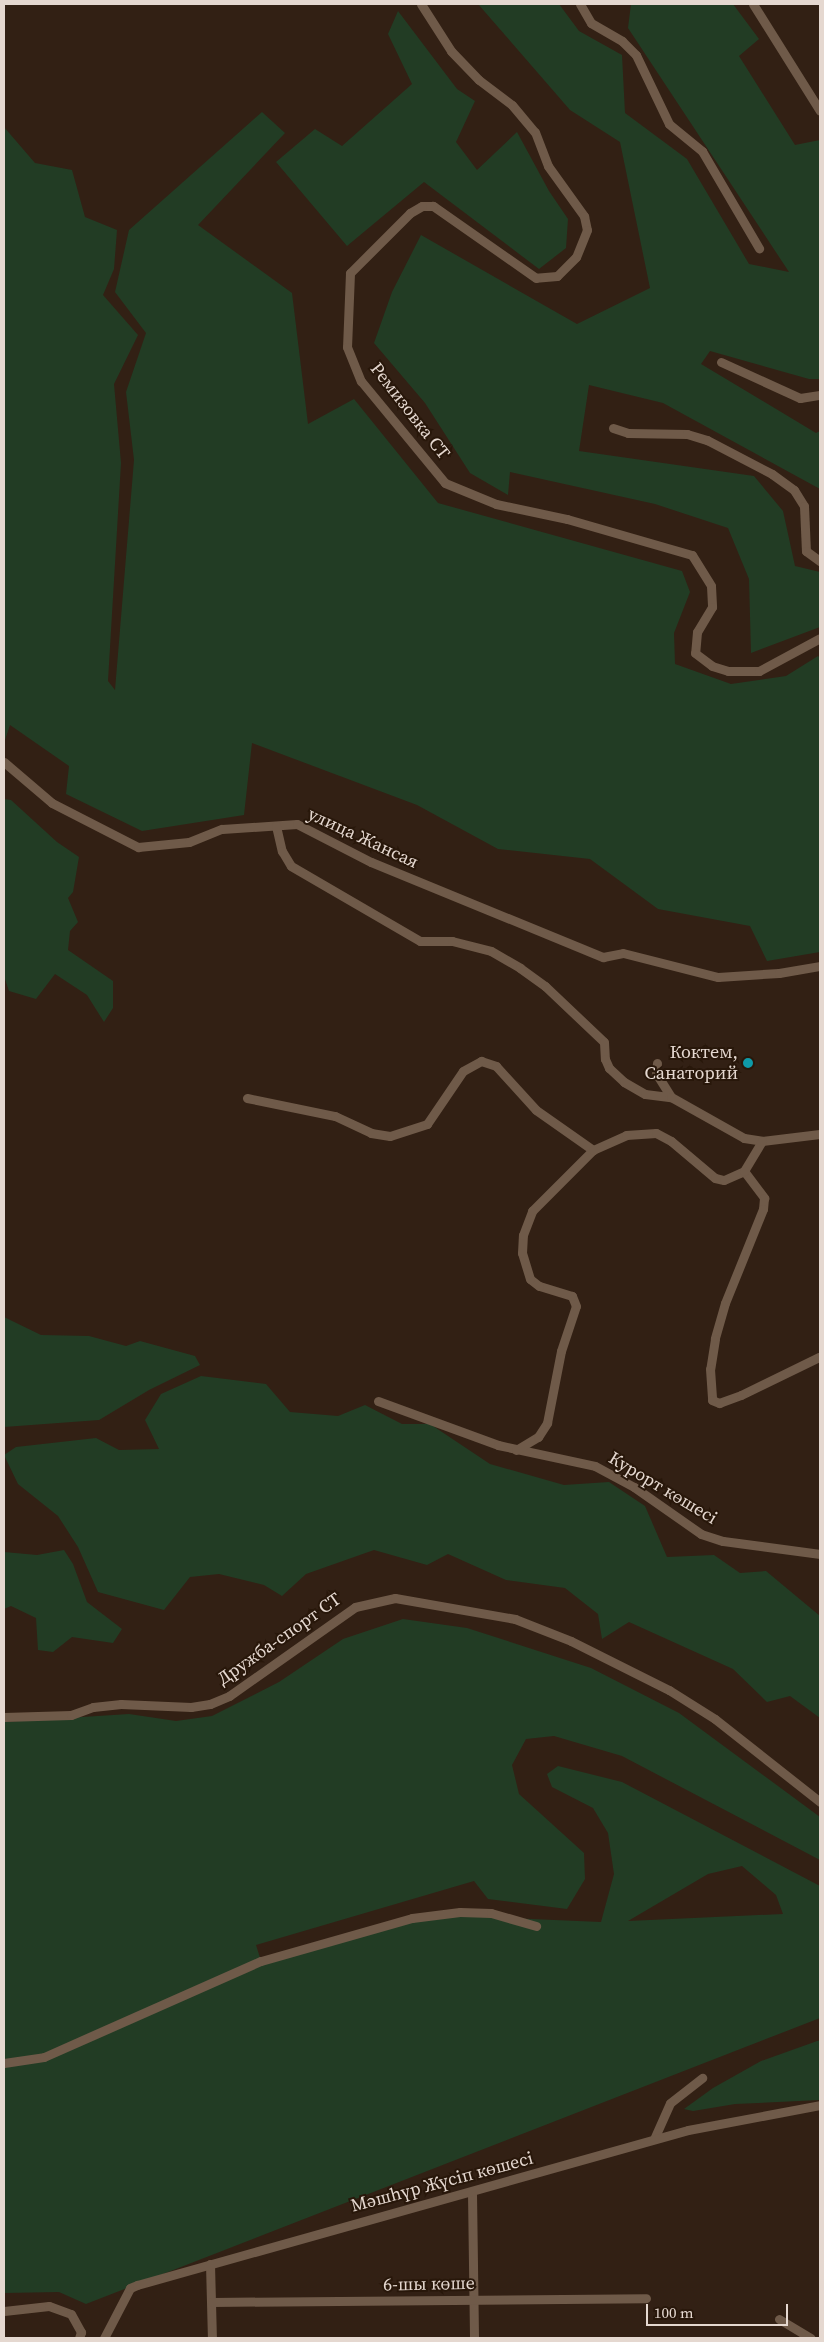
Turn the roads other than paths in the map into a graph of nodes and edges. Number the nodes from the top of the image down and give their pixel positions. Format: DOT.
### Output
graph roads {
  1 [pos="421,4"];
  2 [pos="580,4"];
  3 [pos="753,4"];
  4 [pos="820,111"];
  5 [pos="759,248"];
  6 [pos="721,362"];
  7 [pos="820,395"];
  8 [pos="613,428"];
  9 [pos="820,561"];
  10 [pos="820,638"];
  11 [pos="4,762"];
  12 [pos="276,826"];
  13 [pos="820,966"];
  14 [pos="657,1063"];
  15 [pos="671,1097"];
  16 [pos="248,1098"];
  17 [pos="820,1134"];
  18 [pos="762,1141"];
  19 [pos="593,1150"];
  20 [pos="744,1171"];
  21 [pos="818,1356"];
  22 [pos="378,1401"];
  23 [pos="516,1450"];
  24 [pos="820,1554"];
  25 [pos="4,1717"];
  26 [pos="820,1802"];
  27 [pos="536,1926"];
  28 [pos="4,2062"];
  29 [pos="702,2078"];
  30 [pos="820,2104"];
  31 [pos="654,2139"];
  32 [pos="472,2193"];
  33 [pos="210,2264"];
  34 [pos="646,2298"];
  35 [pos="474,2299"];
  36 [pos="212,2302"];
  37 [pos="4,2311"];
  38 [pos="779,2319"];
  39 [pos="79,2338"];
  40 [pos="104,2338"];
  41 [pos="212,2338"];
  42 [pos="474,2338"];
  43 [pos="811,2338"];
  1 -- 10 [label="street, Ремизовка СТ"];
  2 -- 5 [label="street"];
  3 -- 4 [label="street"];
  6 -- 7 [label="street"];
  8 -- 9 [label="street"];
  11 -- 12 [label="street, улица Жансая"];
  12 -- 13 [label="street, улица Жансая"];
  12 -- 15 [label="street"];
  14 -- 15 [label="street"];
  15 -- 18 [label="street"];
  16 -- 19 [label="street"];
  17 -- 18 [label="street"];
  18 -- 20 [label="street"];
  19 -- 20 [label="street"];
  19 -- 23 [label="street"];
  20 -- 21 [label="street"];
  22 -- 23 [label="street, Курорт көшесі"];
  23 -- 24 [label="street, Курорт көшесі"];
  25 -- 26 [label="street, Дружба-спорт СТ"];
  27 -- 28 [label="street"];
  29 -- 31 [label="street"];
  30 -- 31 [label="street, Мәшhүр Жүсіп көшесі"];
  31 -- 32 [label="street, Мәшhүр Жүсіп көшесі"];
  32 -- 33 [label="street, Мәшhүр Жүсіп көшесі"];
  32 -- 35 [label="street"];
  33 -- 36 [label="street"];
  33 -- 40 [label="street, Мәшhүр Жүсіп көшесі"];
  34 -- 35 [label="street, 6-шы көше"];
  35 -- 36 [label="street, 6-шы көше"];
  35 -- 42 [label="street"];
  36 -- 41 [label="street"];
  37 -- 39 [label="street"];
  38 -- 43 [label="street"];
}
